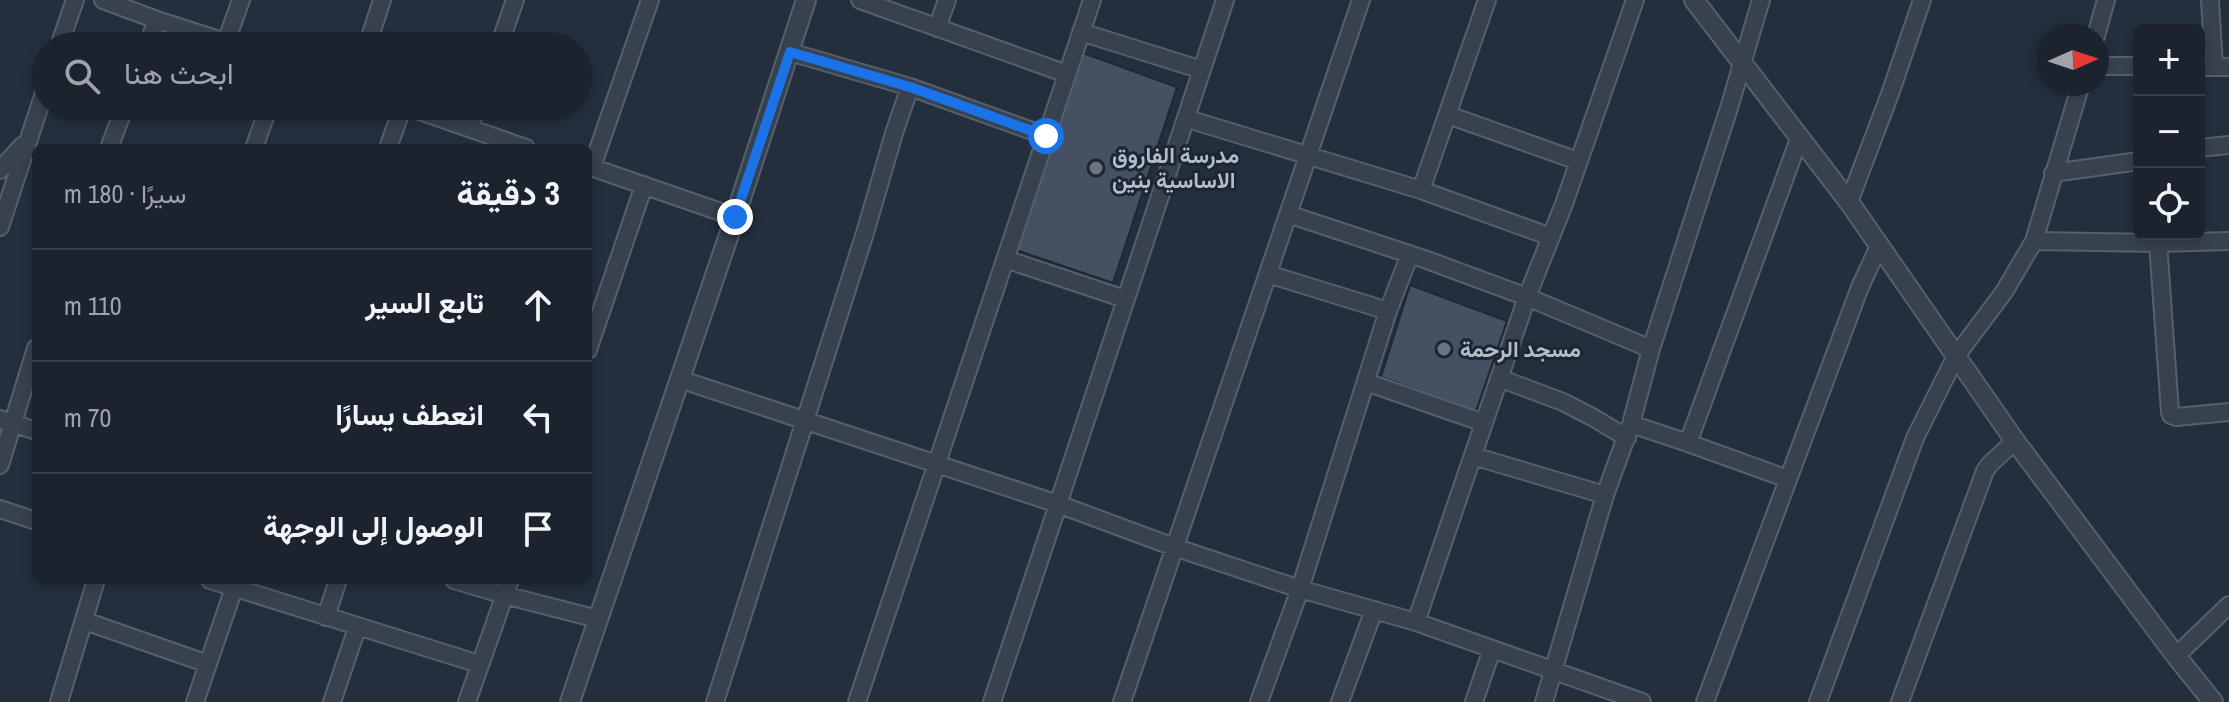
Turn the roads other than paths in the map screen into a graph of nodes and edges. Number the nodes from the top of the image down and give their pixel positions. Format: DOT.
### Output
graph roads {
  1 [pos="75,0"];
  2 [pos="103,0"];
  3 [pos="241,0"];
  4 [pos="382,0"];
  5 [pos="515,0"];
  6 [pos="650,0"];
  7 [pos="806,0"];
  8 [pos="860,0"];
  9 [pos="947,0"];
  10 [pos="1092,0"];
  11 [pos="1225,0"];
  12 [pos="1361,0"];
  13 [pos="1487,0"];
  14 [pos="1635,0"];
  15 [pos="1694,0"];
  16 [pos="1761,0"];
  17 [pos="1922,0"];
  18 [pos="2106,0"];
  19 [pos="2210,0"];
  20 [pos="157,20"];
  21 [pos="2099,24"];
  22 [pos="937,28"];
  23 [pos="64,32"];
  24 [pos="152,32"];
  25 [pos="194,32"];
  26 [pos="234,32"];
  27 [pos="372,32"];
  28 [pos="504,32"];
  29 [pos="1081,32"];
  30 [pos="790,52"];
  31 [pos="1742,64"];
  32 [pos="2109,66"];
  33 [pos="2133,66"];
  34 [pos="2214,67"];
  35 [pos="1202,70"];
  36 [pos="1067,74"];
  37 [pos="910,87"];
  38 [pos="2077,96"];
  39 [pos="1448,115"];
  40 [pos="1188,119"];
  41 [pos="35,120"];
  42 [pos="120,120"];
  43 [pos="264,120"];
  44 [pos="399,120"];
  45 [pos="446,120"];
  46 [pos="473,120"];
  47 [pos="470,128"];
  48 [pos="1046,136"];
  49 [pos="29,138"];
  50 [pos="1799,139"];
  51 [pos="111,144"];
  52 [pos="255,144"];
  53 [pos="390,144"];
  54 [pos="511,144"];
  55 [pos="2229,145"];
  56 [pos="2205,147"];
  57 [pos="1308,155"];
  58 [pos="592,160"];
  59 [pos="1578,161"];
  60 [pos="2133,162"];
  61 [pos="592,167"];
  62 [pos="0,170"];
  63 [pos="2053,173"];
  64 [pos="644,185"];
  65 [pos="1421,190"];
  66 [pos="1849,202"];
  67 [pos="1288,214"];
  68 [pos="735,217"];
  69 [pos="0,227"];
  70 [pos="1551,237"];
  71 [pos="2034,241"];
  72 [pos="2229,241"];
  73 [pos="2158,243"];
  74 [pos="1879,246"];
  75 [pos="1410,254"];
  76 [pos="1005,259"];
  77 [pos="1268,274"];
  78 [pos="1527,297"];
  79 [pos="1125,299"];
  80 [pos="1388,311"];
  81 [pos="592,338"];
  82 [pos="1651,349"];
  83 [pos="1956,356"];
  84 [pos="32,371"];
  85 [pos="1499,378"];
  86 [pos="679,379"];
  87 [pos="1366,382"];
  88 [pos="2229,412"];
  89 [pos="805,421"];
  90 [pos="7,422"];
  91 [pos="1484,423"];
  92 [pos="32,430"];
  93 [pos="1629,431"];
  94 [pos="2015,441"];
  95 [pos="1688,443"];
  96 [pos="1473,456"];
  97 [pos="938,464"];
  98 [pos="0,465"];
  99 [pos="1788,479"];
  100 [pos="1605,495"];
  101 [pos="1058,504"];
  102 [pos="0,509"];
  103 [pos="32,520"];
  104 [pos="1174,547"];
  105 [pos="95,584"];
  106 [pos="222,584"];
  107 [pos="337,584"];
  108 [pos="480,584"];
  109 [pos="234,588"];
  110 [pos="507,588"];
  111 [pos="1300,589"];
  112 [pos="2229,605"];
  113 [pos="1374,610"];
  114 [pos="326,617"];
  115 [pos="598,619"];
  116 [pos="85,621"];
  117 [pos="1416,622"];
  118 [pos="357,628"];
  119 [pos="1492,649"];
  120 [pos="2176,656"];
  121 [pos="208,664"];
  122 [pos="479,664"];
  123 [pos="1554,671"];
  124 [pos="575,701"];
  125 [pos="59,702"];
  126 [pos="195,702"];
  127 [pos="332,702"];
  128 [pos="467,702"];
  129 [pos="715,702"];
  130 [pos="857,702"];
  131 [pos="992,702"];
  132 [pos="1122,702"];
  133 [pos="1259,702"];
  134 [pos="1340,702"];
  135 [pos="1474,702"];
  136 [pos="1544,702"];
  137 [pos="1642,702"];
  138 [pos="1705,702"];
  139 [pos="1818,702"];
  140 [pos="1900,702"];
  141 [pos="2213,702"];
  1 -- 23 [label="street"];
  2 -- 20 [label="street"];
  3 -- 26 [label="street"];
  4 -- 27 [label="street"];
  5 -- 28 [label="street"];
  6 -- 58 [label="street"];
  7 -- 30 [label="street"];
  8 -- 22 [label="street"];
  9 -- 22 [label="street"];
  10 -- 29 [label="street"];
  11 -- 35 [label="street"];
  12 -- 57 [label="street"];
  13 -- 39 [label="street"];
  14 -- 59 [label="street"];
  15 -- 31 [label="street"];
  16 -- 31 [label="street"];
  17 -- 66 [label="street"];
  18 -- 21 [label="street"];
  19 -- 34 [label="street"];
  20 -- 24 [label="street"];
  20 -- 25 [label="street"];
  22 -- 36 [label="street"];
  29 -- 35 [label="street"];
  29 -- 36 [label="street"];
  30 -- 37 [label="street"];
  30 -- 68 [label="street"];
  31 -- 50 [label="street"];
  31 -- 82 [label="street"];
  32 -- 33 [label="street"];
  35 -- 40 [label="street"];
  36 -- 48 [label="street"];
  37 -- 48 [label="street"];
  37 -- 89 [label="street"];
  38 -- 63 [label="street"];
  39 -- 59 [label="street"];
  39 -- 65 [label="street"];
  40 -- 57 [label="street"];
  40 -- 79 [label="street"];
  41 -- 49 [label="street"];
  42 -- 51 [label="street"];
  43 -- 52 [label="street"];
  44 -- 53 [label="street"];
  45 -- 47 [label="street"];
  46 -- 47 [label="street"];
  47 -- 54 [label="street"];
  48 -- 76 [label="street"];
  49 -- 62 [label="street"];
  49 -- 69 [label="street"];
  50 -- 66 [label="street"];
  50 -- 95 [label="street"];
  55 -- 56 [label="street"];
  57 -- 65 [label="street"];
  57 -- 67 [label="street"];
  59 -- 70 [label="street"];
  60 -- 63 [label="street"];
  61 -- 64 [label="street"];
  63 -- 71 [label="street"];
  64 -- 68 [label="street"];
  64 -- 81 [label="street"];
  65 -- 70 [label="street"];
  66 -- 74 [label="street"];
  67 -- 75 [label="street"];
  67 -- 77 [label="street"];
  68 -- 86 [label="street"];
  70 -- 78 [label="street"];
  71 -- 73 [label="street"];
  71 -- 83 [label="street"];
  72 -- 73 [label="street"];
  73 -- 88 [label="street"];
  74 -- 83 [label="street"];
  74 -- 99 [label="street"];
  75 -- 78 [label="street"];
  75 -- 80 [label="street"];
  76 -- 79 [label="street"];
  76 -- 97 [label="street"];
  77 -- 80 [label="street"];
  77 -- 104 [label="street"];
  78 -- 82 [label="street"];
  78 -- 85 [label="street"];
  79 -- 101 [label="street"];
  80 -- 87 [label="street"];
  82 -- 93 [label="street"];
  83 -- 94 [label="street"];
  83 -- 139 [label="street"];
  84 -- 90 [label="street"];
  85 -- 91 [label="street"];
  85 -- 93 [label="street"];
  86 -- 89 [label="street"];
  86 -- 115 [label="street"];
  87 -- 91 [label="street"];
  87 -- 111 [label="street"];
  89 -- 97 [label="street"];
  89 -- 129 [label="street"];
  90 -- 92 [label="street"];
  90 -- 98 [label="street"];
  91 -- 96 [label="street"];
  93 -- 95 [label="street"];
  93 -- 100 [label="street"];
  94 -- 120 [label="street"];
  94 -- 140 [label="street"];
  95 -- 99 [label="street"];
  96 -- 100 [label="street"];
  96 -- 117 [label="street"];
  97 -- 101 [label="street"];
  97 -- 130 [label="street"];
  99 -- 138 [label="street"];
  100 -- 123 [label="street"];
  101 -- 104 [label="street"];
  101 -- 131 [label="street"];
  102 -- 103 [label="street"];
  104 -- 111 [label="street"];
  104 -- 132 [label="street"];
  105 -- 116 [label="street"];
  106 -- 109 [label="street"];
  107 -- 114 [label="street"];
  108 -- 110 [label="street"];
  109 -- 114 [label="street"];
  109 -- 121 [label="street"];
  110 -- 115 [label="street"];
  110 -- 122 [label="street"];
  111 -- 113 [label="street"];
  111 -- 133 [label="street"];
  112 -- 120 [label="street"];
  113 -- 117 [label="street"];
  113 -- 134 [label="street"];
  114 -- 118 [label="street"];
  115 -- 124 [label="street"];
  116 -- 121 [label="street"];
  116 -- 125 [label="street"];
  117 -- 119 [label="street"];
  118 -- 122 [label="street"];
  118 -- 127 [label="street"];
  119 -- 123 [label="street"];
  119 -- 135 [label="street"];
  120 -- 141 [label="street"];
  121 -- 126 [label="street"];
  122 -- 128 [label="street"];
  123 -- 136 [label="street"];
  123 -- 137 [label="street"];
}
